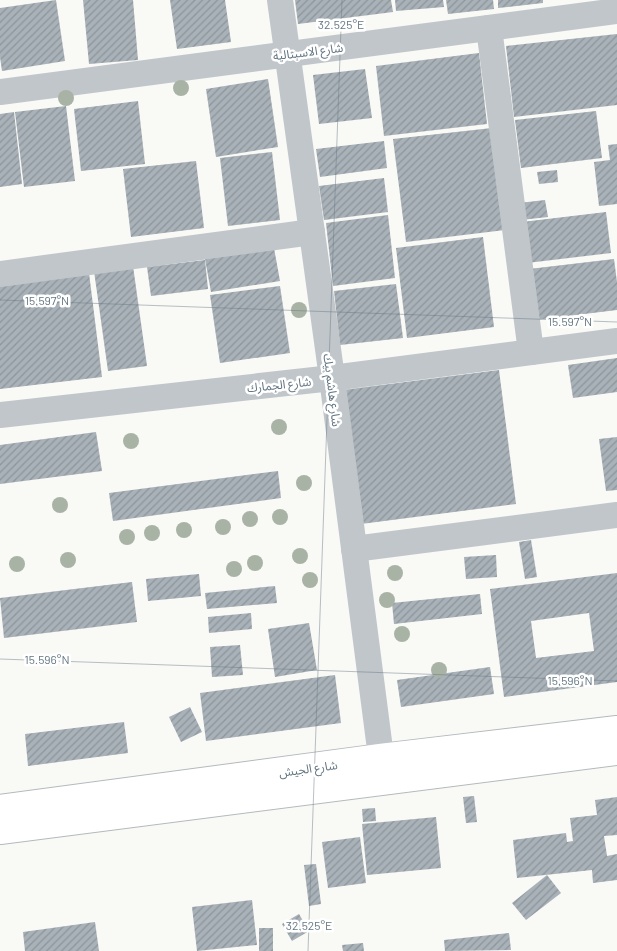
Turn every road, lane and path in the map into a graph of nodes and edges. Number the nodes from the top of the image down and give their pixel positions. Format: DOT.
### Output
graph roads {
  1 [pos="280,0"];
  2 [pos="617,11"];
  3 [pos="490,28"];
  4 [pos="288,54"];
  5 [pos="0,92"];
  6 [pos="312,232"];
  7 [pos="0,274"];
  8 [pos="617,342"];
  9 [pos="531,352"];
  10 [pos="332,378"];
  11 [pos="0,415"];
  12 [pos="617,515"];
  13 [pos="354,549"];
  14 [pos="617,730"];
  15 [pos="617,751"];
  16 [pos="459,760"];
  17 [pos="382,769"];
  18 [pos="0,809"];
  19 [pos="0,830"];
  1 -- 4 [label="street, شارع هاشم بيك"];
  2 -- 3 [label="street, شارع الاسبتالية"];
  3 -- 4 [label="street, شارع الاسبتالية"];
  3 -- 9 [label="street"];
  4 -- 5 [label="street, شارع الاسبتالية"];
  4 -- 6 [label="street, شارع هاشم بيك"];
  6 -- 7 [label="street"];
  6 -- 10 [label="street, شارع هاشم بيك"];
  8 -- 9 [label="street, شارع الجمارك"];
  9 -- 10 [label="street, شارع الجمارك"];
  10 -- 11 [label="street, شارع الجمارك"];
  10 -- 13 [label="street, شارع هاشم بيك"];
  12 -- 13 [label="street"];
  13 -- 17 [label="street, شارع هاشم بيك"];
  14 -- 16 [label="highway, شارع الجيش"];
  15 -- 16 [label="highway, شارع الجيش"];
  16 -- 17 [label="highway, شارع الجيش"];
  17 -- 18 [label="highway, شارع الجيش"];
  17 -- 19 [label="highway, شارع الجيش"];
}
